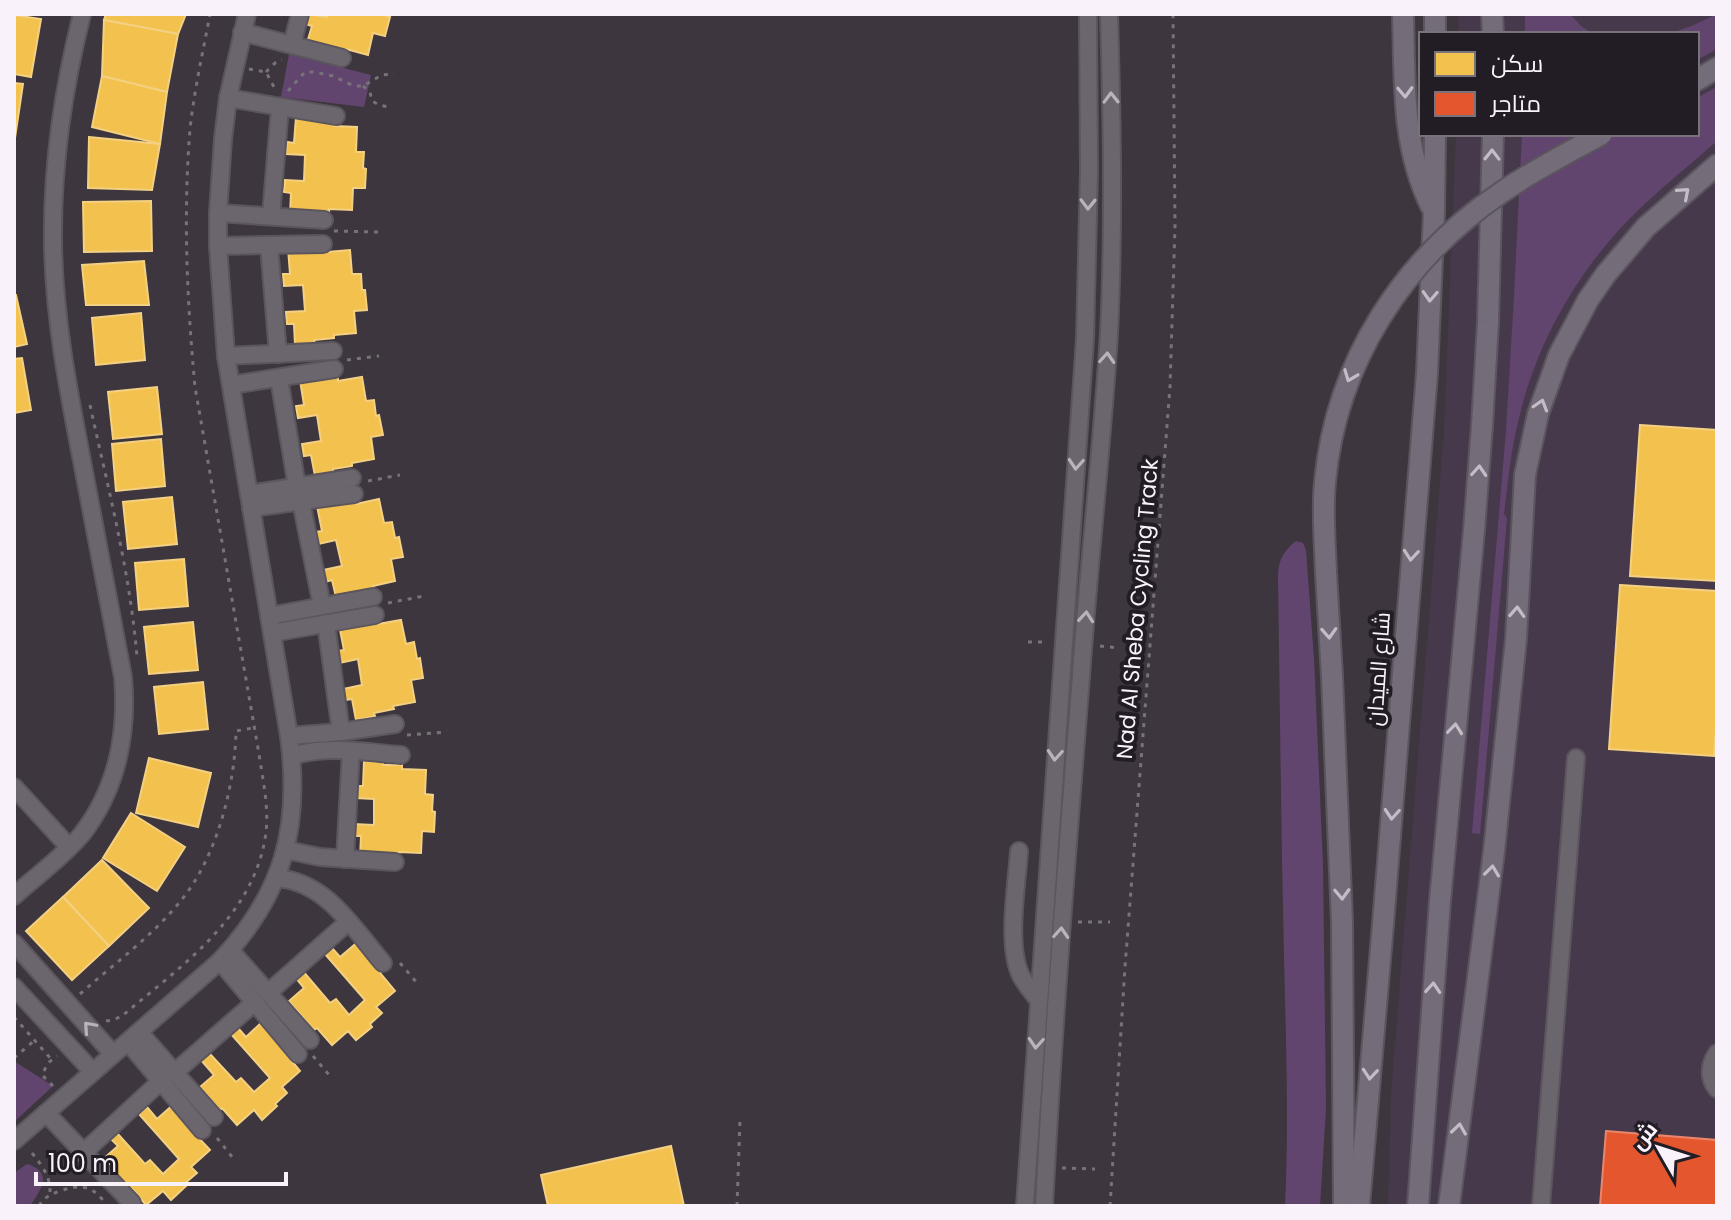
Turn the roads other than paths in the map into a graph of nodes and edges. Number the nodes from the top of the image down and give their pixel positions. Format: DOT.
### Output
graph roads {
  1 [pos="82,14"];
  2 [pos="247,14"];
  3 [pos="300,14"];
  4 [pos="1088,14"];
  5 [pos="1109,14"];
  6 [pos="1403,14"];
  7 [pos="242,32"];
  8 [pos="292,53"];
  9 [pos="342,58"];
  10 [pos="1717,68"];
  11 [pos="1699,79"];
  12 [pos="228,98"];
  13 [pos="280,107"];
  14 [pos="336,116"];
  15 [pos="1435,136"];
  16 [pos="1493,136"];
  17 [pos="1599,136"];
  18 [pos="1717,165"];
  19 [pos="1434,212"];
  20 [pos="218,213"];
  21 [pos="271,216"];
  22 [pos="324,220"];
  23 [pos="323,244"];
  24 [pos="269,245"];
  25 [pos="218,246"];
  26 [pos="333,351"];
  27 [pos="278,354"];
  28 [pos="226,356"];
  29 [pos="334,369"];
  30 [pos="279,378"];
  31 [pos="231,385"];
  32 [pos="353,486"];
  33 [pos="299,494"];
  34 [pos="250,501"];
  35 [pos="373,597"];
  36 [pos="322,606"];
  37 [pos="375,615"];
  38 [pos="269,616"];
  39 [pos="326,623"];
  40 [pos="272,633"];
  41 [pos="395,724"];
  42 [pos="341,732"];
  43 [pos="289,736"];
  44 [pos="351,751"];
  45 [pos="401,755"];
  46 [pos="292,756"];
  47 [pos="1576,758"];
  48 [pos="14,787"];
  49 [pos="69,847"];
  50 [pos="286,850"];
  51 [pos="1019,851"];
  52 [pos="345,859"];
  53 [pos="395,862"];
  54 [pos="276,878"];
  55 [pos="14,896"];
  56 [pos="348,922"];
  57 [pos="14,943"];
  58 [pos="225,956"];
  59 [pos="383,963"];
  60 [pos="48,982"];
  61 [pos="14,987"];
  62 [pos="261,997"];
  63 [pos="27,1001"];
  64 [pos="1039,1001"];
  65 [pos="133,1037"];
  66 [pos="310,1040"];
  67 [pos="1717,1053"];
  68 [pos="113,1054"];
  69 [pos="298,1054"];
  70 [pos="93,1072"];
  71 [pos="168,1077"];
  72 [pos="1717,1089"];
  73 [pos="46,1113"];
  74 [pos="214,1117"];
  75 [pos="202,1130"];
  76 [pos="14,1141"];
  77 [pos="83,1153"];
  78 [pos="132,1203"];
  79 [pos="1025,1206"];
  80 [pos="1044,1206"];
  81 [pos="1344,1206"];
  82 [pos="1359,1206"];
  83 [pos="1418,1206"];
  84 [pos="1449,1206"];
  85 [pos="1541,1206"];
  1 -- 49 [label="street"];
  2 -- 7 [label="street"];
  3 -- 8 [label="street"];
  4 -- 64 [label="street, one-way"];
  80 -- 5 [label="street, one-way"];
  6 -- 19 [label="main road, one-way"];
  7 -- 8 [label="street"];
  7 -- 12 [label="street"];
  8 -- 9 [label="street"];
  10 -- 11 [label="main road"];
  12 -- 13 [label="street"];
  12 -- 20 [label="street"];
  13 -- 14 [label="street"];
  13 -- 21 [label="street"];
  15 -- 19 [label="main road, شارع الميدان"];
  83 -- 16 [label="main road, one-way"];
  17 -- 81 [label="main road, one-way, bridge"];
  84 -- 18 [label="main road, one-way"];
  19 -- 82 [label="main road, شارع الميدان, one-way"];
  20 -- 21 [label="street"];
  20 -- 25 [label="street"];
  21 -- 22 [label="street"];
  23 -- 24 [label="street"];
  24 -- 25 [label="street"];
  24 -- 27 [label="street"];
  25 -- 28 [label="street"];
  26 -- 27 [label="street"];
  27 -- 28 [label="street"];
  28 -- 31 [label="street"];
  29 -- 30 [label="street"];
  30 -- 31 [label="street"];
  30 -- 33 [label="street"];
  31 -- 34 [label="street"];
  32 -- 33 [label="street"];
  33 -- 34 [label="street"];
  33 -- 36 [label="street"];
  34 -- 38 [label="street"];
  35 -- 36 [label="street"];
  36 -- 38 [label="street"];
  37 -- 39 [label="street"];
  38 -- 40 [label="street"];
  39 -- 40 [label="street"];
  39 -- 42 [label="street"];
  40 -- 43 [label="street"];
  41 -- 42 [label="street"];
  42 -- 43 [label="street"];
  43 -- 46 [label="street"];
  44 -- 45 [label="street"];
  44 -- 46 [label="street"];
  44 -- 52 [label="street"];
  46 -- 50 [label="street"];
  47 -- 85 [label="street"];
  48 -- 49 [label="street"];
  49 -- 55 [label="street"];
  50 -- 52 [label="street"];
  50 -- 54 [label="street"];
  51 -- 64 [label="street"];
  52 -- 53 [label="street"];
  54 -- 56 [label="street"];
  54 -- 58 [label="street"];
  56 -- 59 [label="street"];
  56 -- 62 [label="street"];
  57 -- 60 [label="street"];
  58 -- 62 [label="street"];
  58 -- 65 [label="street"];
  60 -- 63 [label="street"];
  68 -- 60 [label="street, one-way"];
  61 -- 63 [label="street"];
  62 -- 66 [label="street"];
  62 -- 69 [label="street"];
  62 -- 71 [label="street"];
  63 -- 70 [label="street"];
  64 -- 79 [label="street, one-way"];
  65 -- 68 [label="street"];
  65 -- 71 [label="street"];
  67 -- 72 [label="street"];
  68 -- 70 [label="street"];
  70 -- 73 [label="street"];
  71 -- 74 [label="street"];
  71 -- 75 [label="street"];
  71 -- 77 [label="street"];
  73 -- 76 [label="street"];
  73 -- 77 [label="street"];
  77 -- 78 [label="street"];
}
